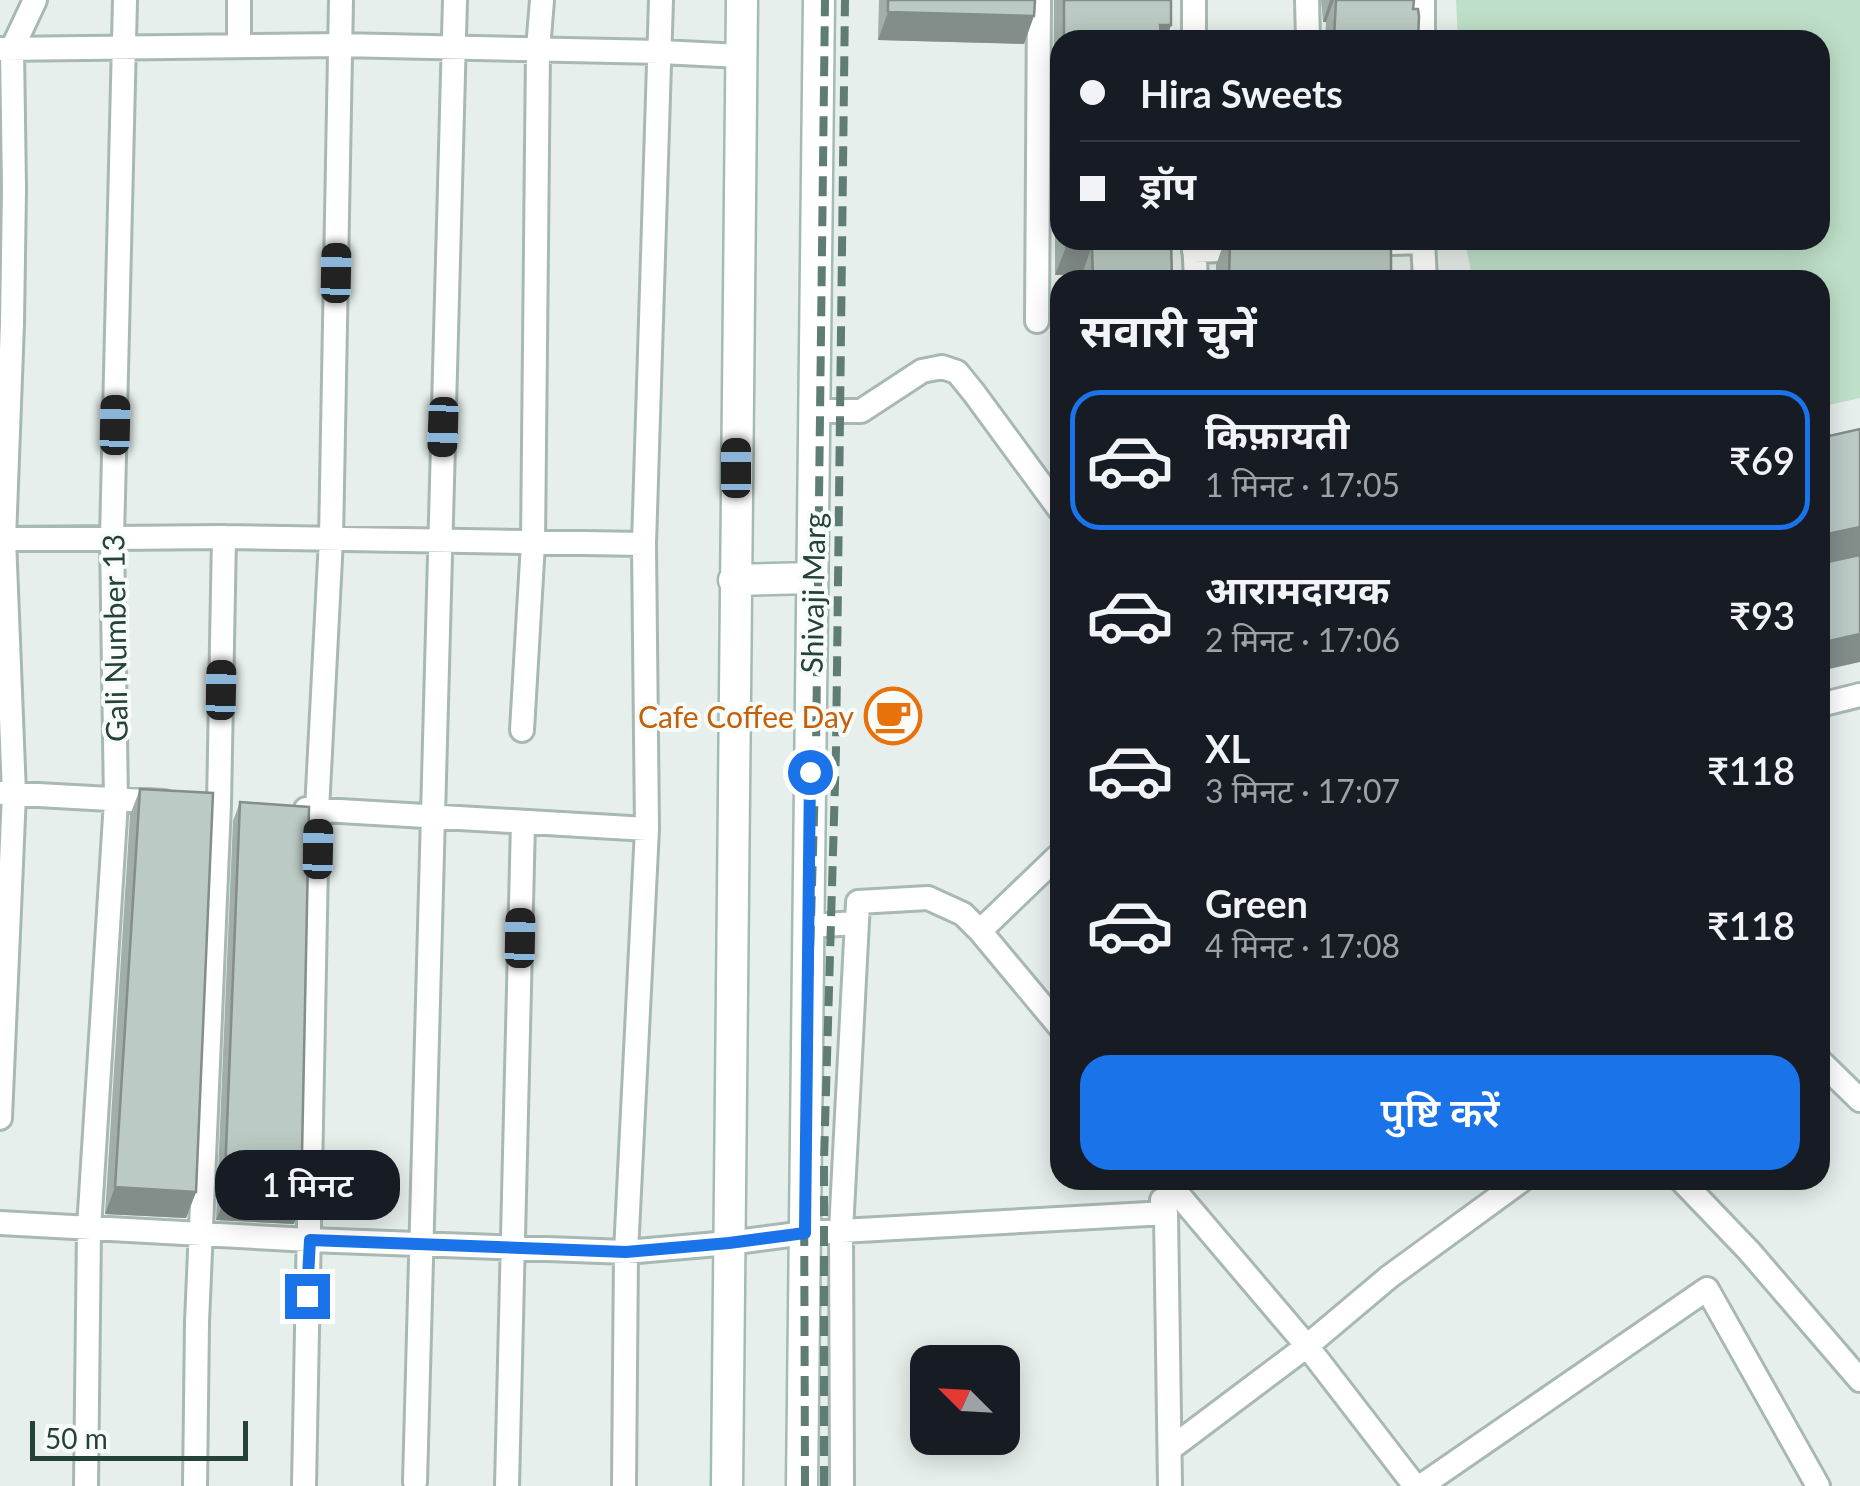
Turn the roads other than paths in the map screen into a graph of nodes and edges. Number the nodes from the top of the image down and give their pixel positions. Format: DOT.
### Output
graph roads {
  1 [pos="35,0"];
  2 [pos="125,0"];
  3 [pos="239,0"];
  4 [pos="341,0"];
  5 [pos="454,0"];
  6 [pos="542,0"];
  7 [pos="661,0"];
  8 [pos="742,0"];
  9 [pos="820,0"];
  10 [pos="1039,0"];
  11 [pos="1194,0"];
  12 [pos="1308,0"];
  13 [pos="1423,0"];
  14 [pos="1194,30"];
  15 [pos="1308,30"];
  16 [pos="1423,30"];
  17 [pos="239,46"];
  18 [pos="339,46"];
  19 [pos="124,48"];
  20 [pos="453,48"];
  21 [pos="6,49"];
  22 [pos="538,49"];
  23 [pos="661,52"];
  24 [pos="741,56"];
  25 [pos="1037,322"];
  26 [pos="815,411"];
  27 [pos="1050,496"];
  28 [pos="224,537"];
  29 [pos="2,538"];
  30 [pos="112,538"];
  31 [pos="331,539"];
  32 [pos="440,541"];
  33 [pos="533,543"];
  34 [pos="644,544"];
  35 [pos="811,578"];
  36 [pos="734,580"];
  37 [pos="1860,696"];
  38 [pos="1830,703"];
  39 [pos="522,730"];
  40 [pos="7,794"];
  41 [pos="116,801"];
  42 [pos="211,804"];
  43 [pos="278,808"];
  44 [pos="317,810"];
  45 [pos="433,817"];
  46 [pos="523,822"];
  47 [pos="647,829"];
  48 [pos="1050,864"];
  49 [pos="856,924"];
  50 [pos="808,926"];
  51 [pos="980,932"];
  52 [pos="1050,1015"];
  53 [pos="1830,1072"];
  54 [pos="1860,1100"];
  55 [pos="0,1118"];
  56 [pos="1158,1190"];
  57 [pos="1174,1190"];
  58 [pos="1508,1190"];
  59 [pos="1691,1190"];
  60 [pos="1166,1213"];
  61 [pos="0,1224"];
  62 [pos="89,1228"];
  63 [pos="841,1231"];
  64 [pos="805,1233"];
  65 [pos="201,1235"];
  66 [pos="310,1240"];
  67 [pos="729,1243"];
  68 [pos="422,1244"];
  69 [pos="512,1248"];
  70 [pos="626,1252"];
  71 [pos="1307,1346"];
  72 [pos="1860,1380"];
  73 [pos="1170,1449"];
  74 [pos="416,1482"];
  75 [pos="86,1486"];
  76 [pos="194,1486"];
  77 [pos="304,1486"];
  78 [pos="507,1486"];
  79 [pos="624,1486"];
  80 [pos="727,1486"];
  81 [pos="802,1486"];
  82 [pos="842,1486"];
  83 [pos="1170,1486"];
  84 [pos="1418,1486"];
  85 [pos="1818,1486"];
  1 -- 21 [label="street"];
  2 -- 19 [label="street, Gali Number 13"];
  3 -- 17 [label="street"];
  4 -- 18 [label="street"];
  5 -- 20 [label="street"];
  6 -- 22 [label="street"];
  7 -- 23 [label="street"];
  8 -- 24 [label="main road"];
  9 -- 26 [label="main road, Shivaji Marg"];
  10 -- 25 [label="street"];
  11 -- 14 [label="street"];
  12 -- 15 [label="street"];
  13 -- 16 [label="street"];
  17 -- 18 [label="street"];
  17 -- 19 [label="street"];
  18 -- 20 [label="street"];
  18 -- 31 [label="street"];
  19 -- 21 [label="street"];
  19 -- 30 [label="street, Gali Number 13"];
  20 -- 22 [label="street"];
  20 -- 32 [label="street"];
  21 -- 29 [label="street"];
  22 -- 23 [label="street"];
  22 -- 33 [label="street"];
  23 -- 24 [label="street"];
  23 -- 34 [label="street"];
  24 -- 36 [label="main road"];
  26 -- 27 [label="street"];
  26 -- 35 [label="main road, Shivaji Marg"];
  28 -- 30 [label="street"];
  28 -- 31 [label="street"];
  28 -- 42 [label="street"];
  29 -- 30 [label="street"];
  29 -- 40 [label="street"];
  30 -- 41 [label="street, Gali Number 13"];
  31 -- 32 [label="street"];
  31 -- 44 [label="street"];
  32 -- 33 [label="street"];
  32 -- 45 [label="street"];
  33 -- 34 [label="street"];
  33 -- 39 [label="street"];
  34 -- 47 [label="street"];
  35 -- 36 [label="main road"];
  35 -- 50 [label="main road, Shivaji Marg"];
  36 -- 67 [label="main road"];
  37 -- 38 [label="street"];
  40 -- 41 [label="street"];
  40 -- 55 [label="street"];
  41 -- 42 [label="street"];
  41 -- 62 [label="street, Gali Number 13"];
  42 -- 65 [label="street"];
  43 -- 44 [label="street"];
  44 -- 45 [label="street"];
  44 -- 66 [label="street"];
  45 -- 46 [label="street"];
  45 -- 68 [label="street"];
  46 -- 47 [label="street"];
  46 -- 69 [label="street"];
  47 -- 70 [label="street"];
  48 -- 51 [label="street"];
  49 -- 50 [label="street"];
  49 -- 51 [label="street"];
  49 -- 63 [label="street"];
  50 -- 64 [label="main road, Shivaji Marg"];
  51 -- 52 [label="street"];
  53 -- 54 [label="street"];
  56 -- 60 [label="street"];
  57 -- 71 [label="street"];
  58 -- 71 [label="street"];
  59 -- 72 [label="street"];
  60 -- 63 [label="street"];
  60 -- 73 [label="street"];
  61 -- 62 [label="street"];
  62 -- 65 [label="street"];
  62 -- 75 [label="street, Gali Number 13"];
  63 -- 64 [label="street"];
  63 -- 82 [label="street"];
  64 -- 67 [label="street"];
  64 -- 81 [label="main road, Shivaji Marg"];
  65 -- 66 [label="street"];
  65 -- 76 [label="street"];
  66 -- 68 [label="street"];
  66 -- 77 [label="street"];
  67 -- 70 [label="street"];
  67 -- 80 [label="main road"];
  68 -- 69 [label="street"];
  68 -- 74 [label="street"];
  69 -- 70 [label="street"];
  69 -- 78 [label="street"];
  70 -- 79 [label="street"];
  71 -- 73 [label="street"];
  71 -- 84 [label="street"];
  73 -- 83 [label="street"];
  84 -- 85 [label="street"];
}
